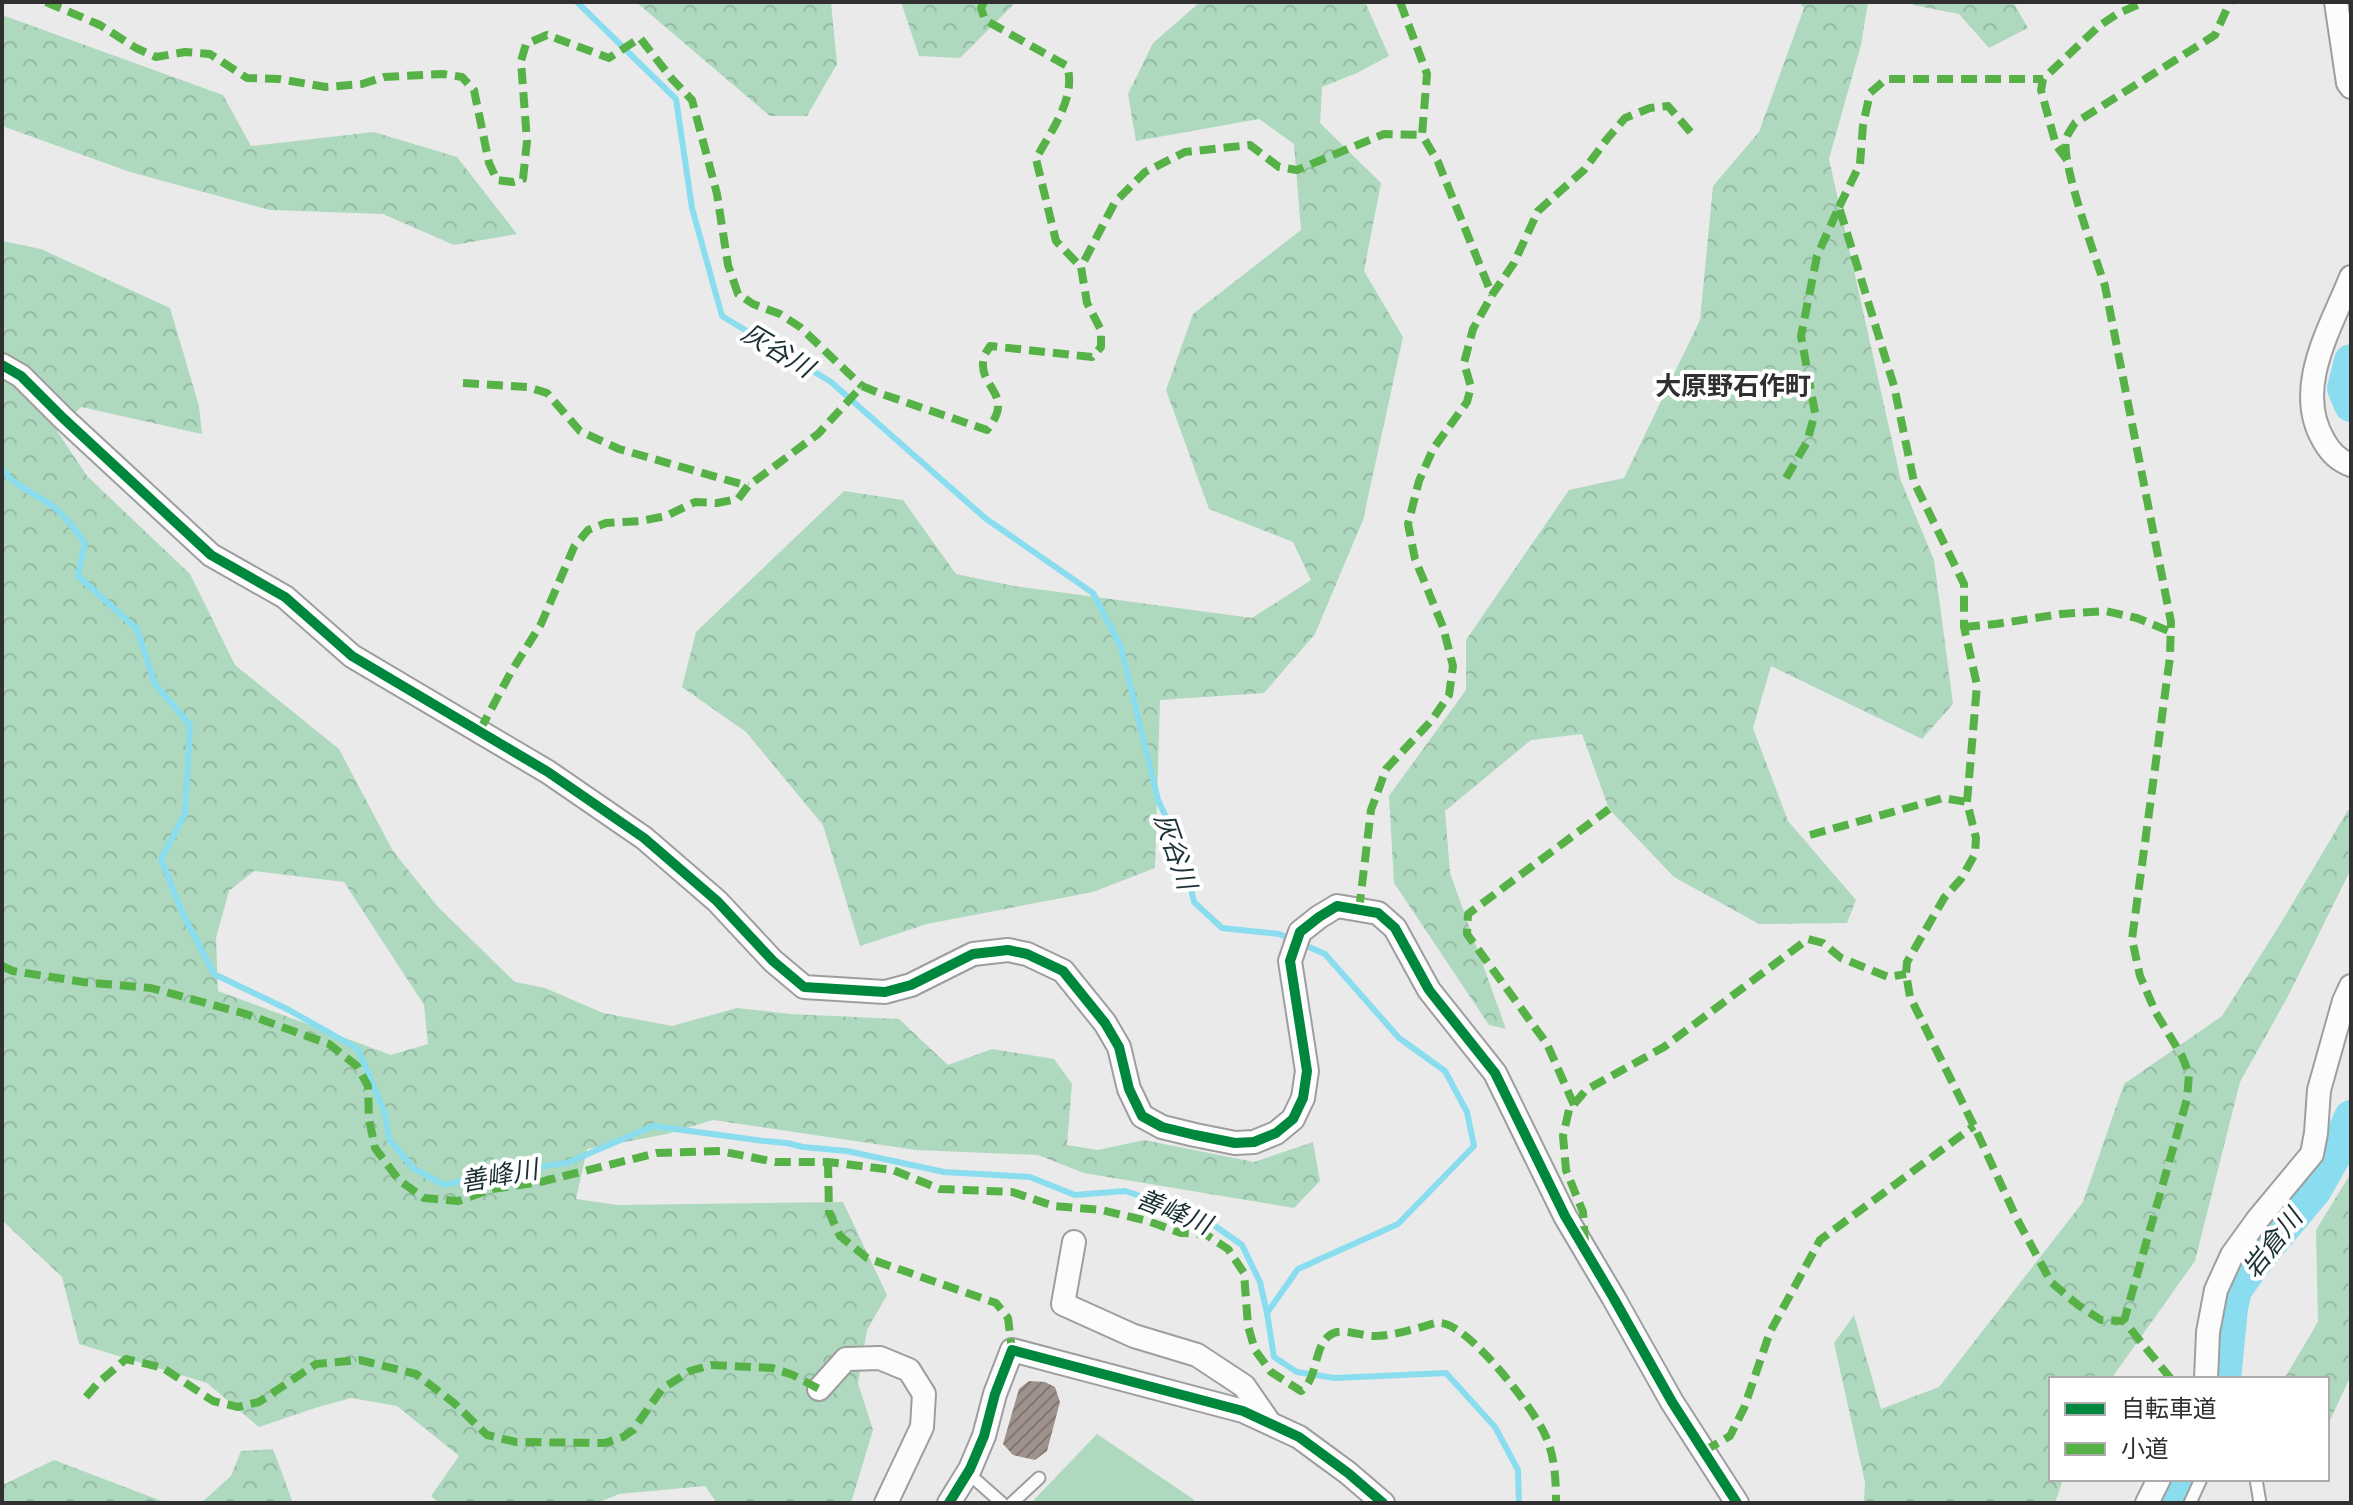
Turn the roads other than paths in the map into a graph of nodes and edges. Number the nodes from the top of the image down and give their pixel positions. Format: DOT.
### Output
graph roads {
  1 [pos="2336,2"];
  2 [pos="2351,87"];
  3 [pos="2351,277"];
  4 [pos="2,365"];
  5 [pos="2351,465"];
  6 [pos="2351,986"];
  7 [pos="1074,1242"];
  8 [pos="2206,1377"];
  9 [pos="819,1389"];
  10 [pos="1270,1423"];
  11 [pos="968,1473"];
  12 [pos="1039,1478"];
  13 [pos="2158,1481"];
  14 [pos="2200,1481"];
  15 [pos="2256,1481"];
  16 [pos="886,1503"];
  17 [pos="949,1503"];
  18 [pos="1002,1503"];
  19 [pos="1012,1503"];
  20 [pos="1383,1503"];
  21 [pos="1737,1503"];
  22 [pos="2147,1503"];
  23 [pos="2190,1503"];
  24 [pos="2260,1503"];
  1 -- 2 [label="street"];
  3 -- 5 [label="street"];
  4 -- 21 [label="street"];
  6 -- 8 [label="street"];
  7 -- 10 [label="street"];
  9 -- 16 [label="street"];
  10 -- 11 [label="street"];
  10 -- 20 [label="street"];
  11 -- 17 [label="street"];
  11 -- 18 [label="lane"];
  12 -- 19 [label="lane"];
  13 -- 22 [label="street"];
  14 -- 23 [label="lane"];
  15 -- 24 [label="lane"];
}
